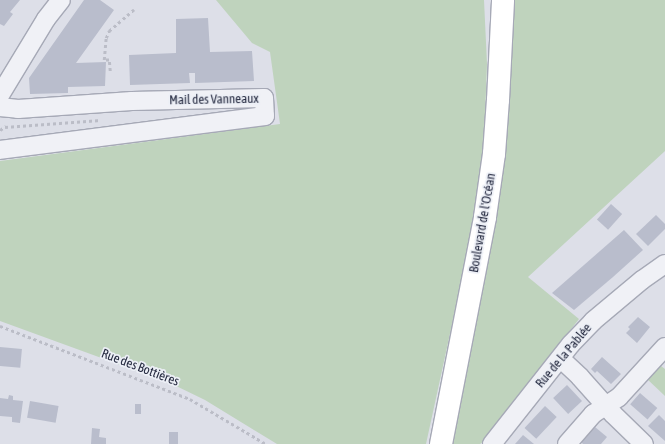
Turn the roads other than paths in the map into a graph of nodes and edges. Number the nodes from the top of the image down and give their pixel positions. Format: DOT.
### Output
graph roads {
  1 [pos="503,0"];
  2 [pos="56,2"];
  3 [pos="0,96"];
  4 [pos="0,107"];
  5 [pos="0,150"];
  6 [pos="665,264"];
  7 [pos="665,347"];
  8 [pos="561,359"];
  9 [pos="606,405"];
  10 [pos="441,444"];
  11 [pos="492,444"];
  12 [pos="567,444"];
  13 [pos="644,444"];
  1 -- 10 [label="main road, Boulevard de l'Océan"];
  2 -- 3 [label="street"];
  4 -- 5 [label="street, Mail des Vanneaux"];
  6 -- 8 [label="street, Rue de la Pablée"];
  7 -- 9 [label="street"];
  8 -- 9 [label="street"];
  8 -- 11 [label="street, Rue de la Pablée"];
  9 -- 12 [label="street"];
  9 -- 13 [label="street"];
}
